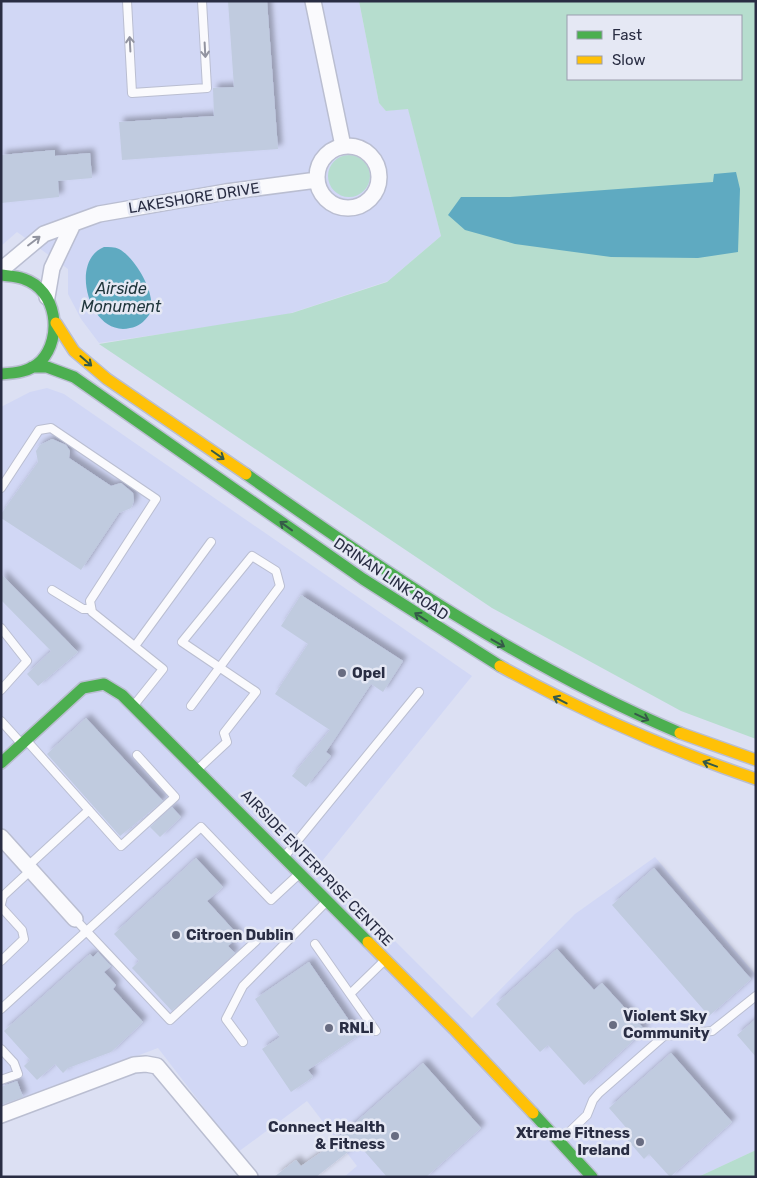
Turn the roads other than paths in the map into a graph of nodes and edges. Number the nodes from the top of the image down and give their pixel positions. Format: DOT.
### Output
graph roads {
  1 [pos="127,1"];
  2 [pos="202,1"];
  3 [pos="313,1"];
  4 [pos="343,146"];
  5 [pos="317,180"];
  6 [pos="73,224"];
  7 [pos="1,270"];
  8 [pos="1,276"];
  9 [pos="47,296"];
  10 [pos="56,322"];
  11 [pos="32,367"];
  12 [pos="1,374"];
  13 [pos="1,488"];
  14 [pos="211,542"];
  15 [pos="52,590"];
  16 [pos="92,609"];
  17 [pos="1,628"];
  18 [pos="135,646"];
  19 [pos="220,668"];
  20 [pos="1,690"];
  21 [pos="419,692"];
  22 [pos="133,706"];
  23 [pos="191,706"];
  24 [pos="1,721"];
  25 [pos="24,742"];
  26 [pos="137,755"];
  27 [pos="756,760"];
  28 [pos="1,763"];
  29 [pos="198,769"];
  30 [pos="756,780"];
  31 [pos="89,810"];
  32 [pos="1,837"];
  33 [pos="284,856"];
  34 [pos="29,868"];
  35 [pos="301,873"];
  36 [pos="328,901"];
  37 [pos="1,906"];
  38 [pos="75,919"];
  39 [pos="87,931"];
  40 [pos="256,941"];
  41 [pos="315,944"];
  42 [pos="386,960"];
  43 [pos="1,961"];
  44 [pos="350,994"];
  45 [pos="756,996"];
  46 [pos="1,1009"];
  47 [pos="376,1031"];
  48 [pos="243,1042"];
  49 [pos="1,1048"];
  50 [pos="1,1080"];
  51 [pos="1,1115"];
  52 [pos="560,1141"];
  53 [pos="250,1177"];
  54 [pos="592,1177"];
  2 -- 1 [label="lane, one-way"];
  3 -- 4 [label="street"];
  4 -- 5 [label="street"];
  4 -- 5 [label="street"];
  5 -- 6 [label="street, LAKESHORE DRIVE"];
  7 -- 6 [label="street, LAKESHORE DRIVE, one-way"];
  6 -- 9 [label="street"];
  8 -- 9 [label="main road"];
  9 -- 10 [label="main road, DRINAN LINK ROAD"];
  10 -- 11 [label="main road"];
  10 -- 27 [label="main road, DRINAN LINK ROAD, one-way"];
  11 -- 12 [label="main road"];
  30 -- 11 [label="main road, DRINAN LINK ROAD, one-way"];
  13 -- 16 [label="lane"];
  14 -- 18 [label="lane"];
  15 -- 16 [label="lane"];
  16 -- 18 [label="lane"];
  17 -- 20 [label="lane"];
  18 -- 22 [label="lane"];
  19 -- 19 [label="lane"];
  19 -- 23 [label="lane"];
  19 -- 29 [label="lane"];
  21 -- 33 [label="lane"];
  22 -- 25 [label="main road, AIRSIDE ENTERPRISE CENTRE"];
  22 -- 29 [label="main road, AIRSIDE ENTERPRISE CENTRE"];
  24 -- 25 [label="lane"];
  25 -- 28 [label="main road, AIRSIDE ENTERPRISE CENTRE"];
  25 -- 31 [label="lane"];
  26 -- 31 [label="lane"];
  29 -- 33 [label="main road, AIRSIDE ENTERPRISE CENTRE"];
  31 -- 34 [label="lane"];
  32 -- 34 [label="street"];
  33 -- 35 [label="main road, AIRSIDE ENTERPRISE CENTRE"];
  34 -- 37 [label="lane"];
  34 -- 38 [label="street"];
  35 -- 36 [label="main road, AIRSIDE ENTERPRISE CENTRE"];
  35 -- 39 [label="lane"];
  36 -- 42 [label="main road, AIRSIDE ENTERPRISE CENTRE"];
  36 -- 48 [label="lane"];
  37 -- 43 [label="lane"];
  38 -- 39 [label="lane"];
  39 -- 40 [label="lane"];
  39 -- 46 [label="lane"];
  41 -- 44 [label="lane"];
  42 -- 44 [label="lane"];
  42 -- 52 [label="main road, AIRSIDE ENTERPRISE CENTRE"];
  44 -- 47 [label="lane"];
  45 -- 52 [label="lane"];
  49 -- 50 [label="lane"];
  51 -- 53 [label="street"];
  52 -- 54 [label="main road, AIRSIDE ENTERPRISE CENTRE"];
}
